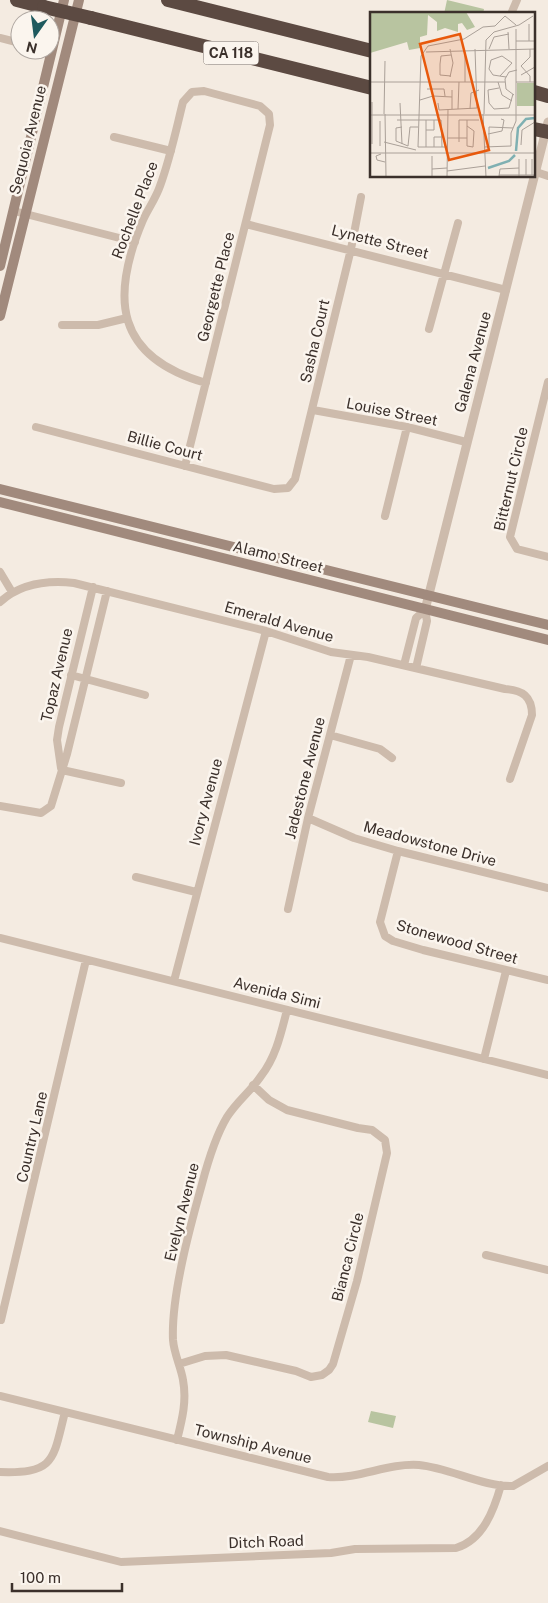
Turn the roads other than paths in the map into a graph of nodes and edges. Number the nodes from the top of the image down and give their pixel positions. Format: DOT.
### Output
graph roads {
  1 [pos="17,0"];
  2 [pos="64,0"];
  3 [pos="78,0"];
  4 [pos="168,0"];
  5 [pos="517,0"];
  6 [pos="512,12"];
  7 [pos="60,15"];
  8 [pos="370,50"];
  9 [pos="60,53"];
  10 [pos="65,54"];
  11 [pos="49,60"];
  12 [pos="370,88"];
  13 [pos="269,114"];
  14 [pos="548,122"];
  15 [pos="114,137"];
  16 [pos="171,150"];
  17 [pos="536,172"];
  18 [pos="548,176"];
  19 [pos="534,178"];
  20 [pos="361,197"];
  21 [pos="14,211"];
  22 [pos="25,214"];
  23 [pos="458,223"];
  24 [pos="246,224"];
  25 [pos="135,242"];
  26 [pos="351,248"];
  27 [pos="0,266"];
  28 [pos="445,273"];
  29 [pos="506,290"];
  30 [pos="0,316"];
  31 [pos="127,318"];
  32 [pos="62,325"];
  33 [pos="429,329"];
  34 [pos="548,382"];
  35 [pos="206,383"];
  36 [pos="313,410"];
  37 [pos="36,427"];
  38 [pos="407,427"];
  39 [pos="466,442"];
  40 [pos="185,466"];
  41 [pos="288,488"];
  42 [pos="0,489"];
  43 [pos="0,502"];
  44 [pos="385,516"];
  45 [pos="548,557"];
  46 [pos="0,572"];
  47 [pos="93,587"];
  48 [pos="107,590"];
  49 [pos="12,592"];
  50 [pos="430,596"];
  51 [pos="0,602"];
  52 [pos="425,610"];
  53 [pos="548,625"];
  54 [pos="266,631"];
  55 [pos="548,640"];
  56 [pos="352,655"];
  57 [pos="404,666"];
  58 [pos="416,668"];
  59 [pos="71,676"];
  60 [pos="84,679"];
  61 [pos="146,695"];
  62 [pos="330,736"];
  63 [pos="392,758"];
  64 [pos="62,770"];
  65 [pos="510,779"];
  66 [pos="121,783"];
  67 [pos="0,806"];
  68 [pos="308,818"];
  69 [pos="398,851"];
  70 [pos="136,877"];
  71 [pos="548,888"];
  72 [pos="196,892"];
  73 [pos="288,909"];
  74 [pos="0,938"];
  75 [pos="86,960"];
  76 [pos="506,971"];
  77 [pos="548,980"];
  78 [pos="174,981"];
  79 [pos="287,1010"];
  80 [pos="484,1059"];
  81 [pos="548,1075"];
  82 [pos="254,1085"];
  83 [pos="486,1255"];
  84 [pos="548,1270"];
  85 [pos="1,1320"];
  86 [pos="179,1364"];
  87 [pos="0,1396"];
  88 [pos="65,1412"];
  89 [pos="177,1440"];
  90 [pos="548,1466"];
  91 [pos="0,1472"];
  92 [pos="501,1485"];
  93 [pos="0,1532"];
  1 -- 12 [label="highway, CA 118, bridge"];
  2 -- 7 [label="main road, Sequoia Avenue"];
  3 -- 10 [label="main road, Sequoia Avenue"];
  4 -- 8 [label="highway, CA 118"];
  5 -- 6 [label="street"];
  9 -- 10 [label="street"];
  10 -- 22 [label="main road, Sequoia Avenue"];
  11 -- 21 [label="main road, Sequoia Avenue"];
  13 -- 16 [label="street, Rochelle Place"];
  13 -- 24 [label="street, Georgette Place"];
  14 -- 17 [label="street, Galena Avenue"];
  15 -- 16 [label="street"];
  16 -- 25 [label="street, Rochelle Place"];
  17 -- 18 [label="street"];
  19 -- 29 [label="street, Galena Avenue"];
  20 -- 26 [label="street, Sasha Court"];
  21 -- 22 [label="street"];
  21 -- 27 [label="main road, Sequoia Avenue"];
  22 -- 25 [label="street"];
  22 -- 30 [label="main road, Sequoia Avenue"];
  23 -- 28 [label="street"];
  24 -- 26 [label="street, Lynette Street"];
  24 -- 35 [label="street, Georgette Place"];
  25 -- 31 [label="street, Rochelle Place"];
  26 -- 28 [label="street, Lynette Street"];
  26 -- 36 [label="street, Sasha Court"];
  28 -- 29 [label="street, Lynette Street"];
  28 -- 33 [label="street"];
  29 -- 39 [label="street, Galena Avenue"];
  31 -- 32 [label="street"];
  31 -- 35 [label="street, Rochelle Place"];
  34 -- 45 [label="street, Bitternut Circle"];
  35 -- 40 [label="street, Georgette Place"];
  36 -- 38 [label="street, Louise Street"];
  36 -- 41 [label="street, Sasha Court"];
  37 -- 40 [label="street, Billie Court"];
  38 -- 39 [label="street, Louise Street"];
  38 -- 44 [label="street"];
  39 -- 50 [label="street, Galena Avenue"];
  40 -- 41 [label="street, Billie Court"];
  42 -- 50 [label="main road, Alamo Street"];
  43 -- 52 [label="main road, Alamo Street"];
  46 -- 49 [label="street"];
  47 -- 48 [label="street, Emerald Avenue"];
  47 -- 49 [label="street, Emerald Avenue"];
  47 -- 59 [label="street, Topaz Avenue"];
  48 -- 54 [label="street, Emerald Avenue"];
  48 -- 60 [label="street, Topaz Avenue"];
  49 -- 51 [label="street"];
  50 -- 52 [label="street, Galena Avenue"];
  50 -- 53 [label="main road, Alamo Street"];
  52 -- 55 [label="main road, Alamo Street"];
  52 -- 57 [label="street, Galena Avenue"];
  52 -- 58 [label="street, Galena Avenue"];
  54 -- 56 [label="street, Emerald Avenue"];
  54 -- 72 [label="street, Ivory Avenue"];
  56 -- 57 [label="street, Emerald Avenue"];
  56 -- 62 [label="street, Jadestone Avenue"];
  57 -- 58 [label="street, Emerald Avenue"];
  58 -- 65 [label="street, Emerald Avenue"];
  59 -- 60 [label="street"];
  59 -- 64 [label="street, Topaz Avenue"];
  60 -- 61 [label="street"];
  60 -- 64 [label="street, Topaz Avenue"];
  62 -- 63 [label="street"];
  62 -- 68 [label="street, Jadestone Avenue"];
  64 -- 66 [label="street"];
  64 -- 67 [label="street, Topaz Avenue"];
  68 -- 69 [label="street, Meadowstone Drive"];
  68 -- 73 [label="street, Jadestone Avenue"];
  69 -- 71 [label="street, Meadowstone Drive"];
  69 -- 76 [label="street, Stonewood Street"];
  70 -- 72 [label="street"];
  72 -- 78 [label="street, Ivory Avenue"];
  74 -- 75 [label="street, Avenida Simi"];
  75 -- 78 [label="street, Avenida Simi"];
  75 -- 85 [label="street, Country Lane"];
  76 -- 77 [label="street, Stonewood Street"];
  76 -- 80 [label="street"];
  78 -- 79 [label="street, Avenida Simi"];
  79 -- 80 [label="street, Avenida Simi"];
  79 -- 82 [label="street, Evelyn Avenue"];
  80 -- 81 [label="street, Avenida Simi"];
  82 -- 86 [label="street, Evelyn Avenue"];
  82 -- 86 [label="street, Bianca Circle"];
  83 -- 84 [label="street"];
  86 -- 89 [label="street, Evelyn Avenue"];
  87 -- 88 [label="street, Township Avenue"];
  88 -- 89 [label="street, Township Avenue"];
  88 -- 91 [label="street"];
  89 -- 92 [label="street, Township Avenue"];
  90 -- 92 [label="street"];
  92 -- 93 [label="street, Ditch Road"];
}
